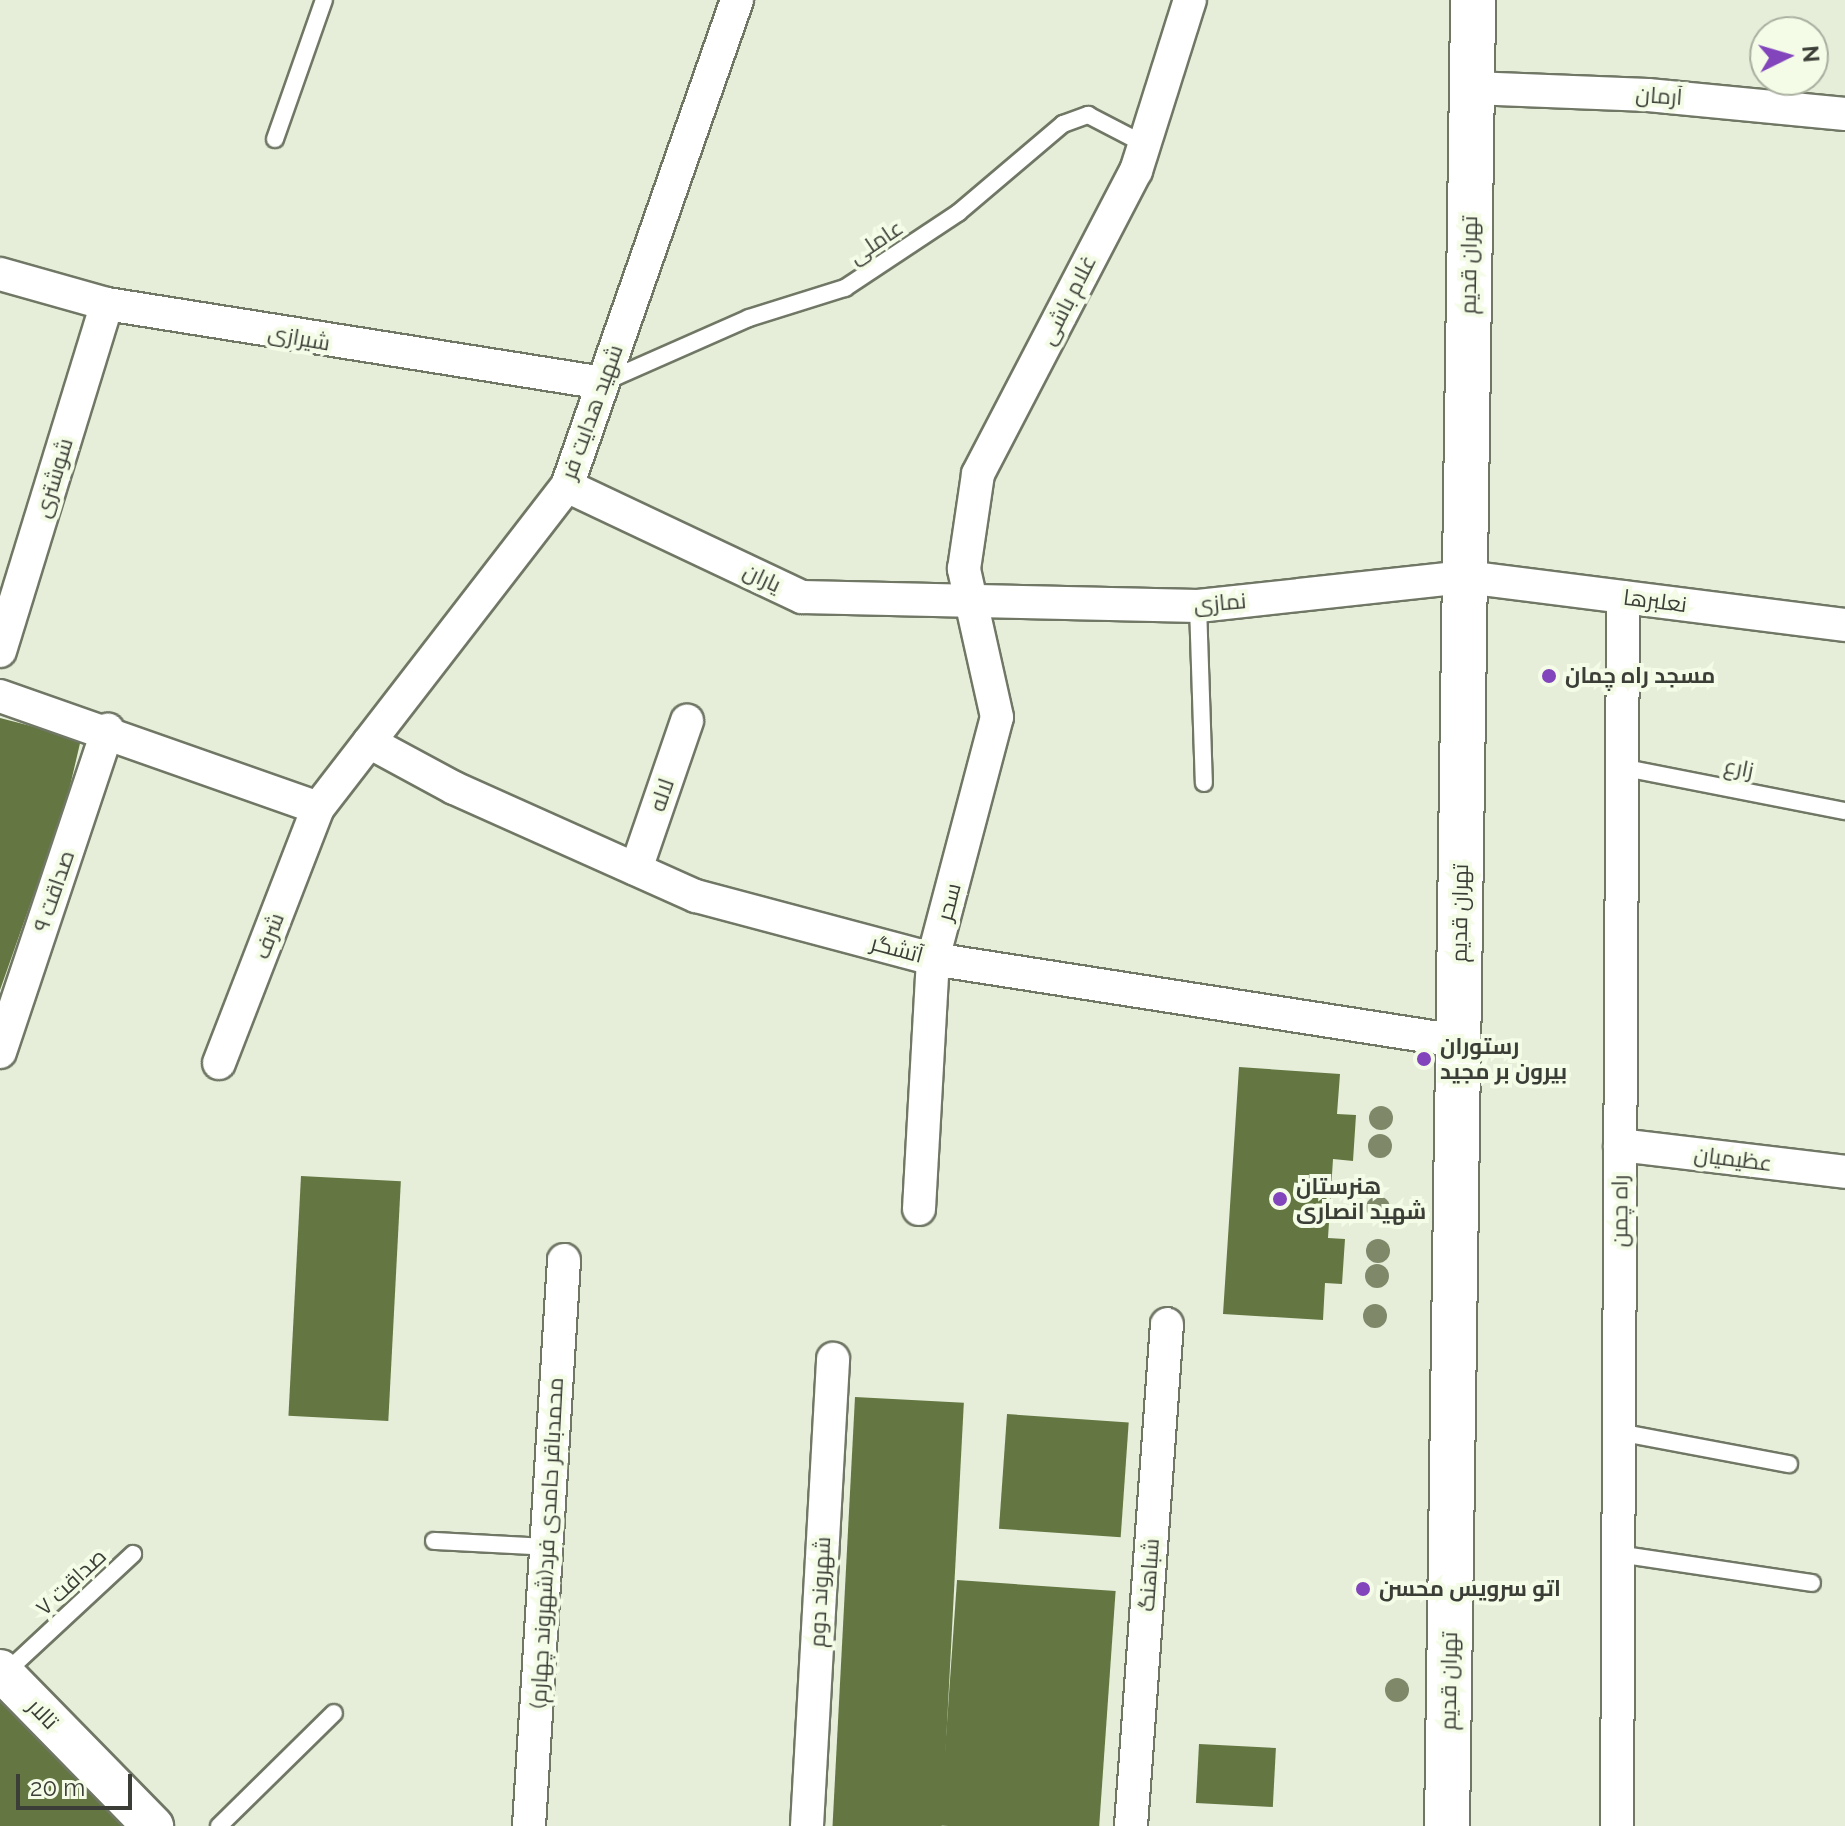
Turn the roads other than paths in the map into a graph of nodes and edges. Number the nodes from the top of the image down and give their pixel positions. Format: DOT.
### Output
graph roads {
  1 [pos="324,0"];
  2 [pos="737,0"];
  3 [pos="1190,0"];
  4 [pos="1473,0"];
  5 [pos="1472,88"];
  6 [pos="1845,114"];
  7 [pos="275,139"];
  8 [pos="1144,144"];
  9 [pos="0,274"];
  10 [pos="107,304"];
  11 [pos="603,383"];
  12 [pos="567,486"];
  13 [pos="1465,577"];
  14 [pos="1623,597"];
  15 [pos="974,601"];
  16 [pos="1198,606"];
  17 [pos="1845,625"];
  18 [pos="1,646"];
  19 [pos="0,696"];
  20 [pos="687,721"];
  21 [pos="108,730"];
  22 [pos="369,742"];
  23 [pos="1625,768"];
  24 [pos="1204,783"];
  25 [pos="318,808"];
  26 [pos="1845,811"];
  27 [pos="636,869"];
  28 [pos="933,959"];
  29 [pos="1458,1041"];
  30 [pos="0,1052"];
  31 [pos="219,1063"];
  32 [pos="1620,1145"];
  33 [pos="1845,1172"];
  34 [pos="919,1209"];
  35 [pos="564,1260"];
  36 [pos="1167,1324"];
  37 [pos="833,1359"];
  38 [pos="1619,1432"];
  39 [pos="1789,1464"];
  40 [pos="434,1541"];
  41 [pos="548,1547"];
  42 [pos="133,1554"];
  43 [pos="1618,1554"];
  44 [pos="1812,1583"];
  45 [pos="2,1672"];
  46 [pos="334,1713"];
  47 [pos="153,1826"];
  48 [pos="219,1826"];
  49 [pos="529,1826"];
  50 [pos="807,1826"];
  51 [pos="1131,1826"];
  52 [pos="1447,1826"];
  53 [pos="1617,1826"];
  1 -- 7 [label="lane"];
  2 -- 11 [label="street, شهید هدایت فر"];
  3 -- 8 [label="street, غلام باشی"];
  4 -- 5 [label="main road, تهران قدیم"];
  5 -- 6 [label="street, آرمان"];
  5 -- 13 [label="main road, تهران قدیم"];
  8 -- 11 [label="lane, عاملی"];
  8 -- 15 [label="street, غلام باشی"];
  9 -- 10 [label="street, شیرازی"];
  10 -- 11 [label="street, شیرازی"];
  10 -- 18 [label="street, شوشتری"];
  11 -- 12 [label="street, شهید هدایت فر"];
  12 -- 15 [label="street, یاران"];
  12 -- 22 [label="street, شهید هدایت فر"];
  13 -- 14 [label="street, نعلبرها"];
  13 -- 16 [label="street, نمازی"];
  13 -- 29 [label="main road, تهران قدیم"];
  14 -- 17 [label="street, نعلبرها"];
  14 -- 23 [label="street, راه چمن"];
  15 -- 16 [label="street, نمازی"];
  15 -- 28 [label="street, سحر"];
  16 -- 24 [label="lane"];
  19 -- 21 [label="street"];
  20 -- 27 [label="street, لاله"];
  21 -- 25 [label="street"];
  21 -- 30 [label="street, صداقت ۹"];
  22 -- 25 [label="street, شهید هدایت فر"];
  22 -- 27 [label="street, آتشگر"];
  23 -- 26 [label="lane, زارع"];
  23 -- 32 [label="street, راه چمن"];
  25 -- 31 [label="street, شرف"];
  27 -- 28 [label="street, آتشگر"];
  28 -- 29 [label="street, آتشگر"];
  28 -- 34 [label="street, سحر"];
  29 -- 52 [label="main road, تهران قدیم"];
  32 -- 33 [label="street, عظیمیان"];
  32 -- 38 [label="street, راه چمن"];
  35 -- 41 [label="street, محمدباقر حامدی فرد(شهروند چهارم)"];
  36 -- 51 [label="street, شباهنگ"];
  37 -- 50 [label="street, شهروند دوم"];
  38 -- 39 [label="lane"];
  38 -- 43 [label="street, راه چمن"];
  40 -- 41 [label="lane"];
  41 -- 49 [label="street, محمدباقر حامدی فرد(شهروند چهارم)"];
  42 -- 45 [label="lane, صداقت ۷"];
  43 -- 44 [label="lane"];
  43 -- 53 [label="street, راه چمن"];
  45 -- 47 [label="street, تالار"];
  46 -- 48 [label="lane"];
}
